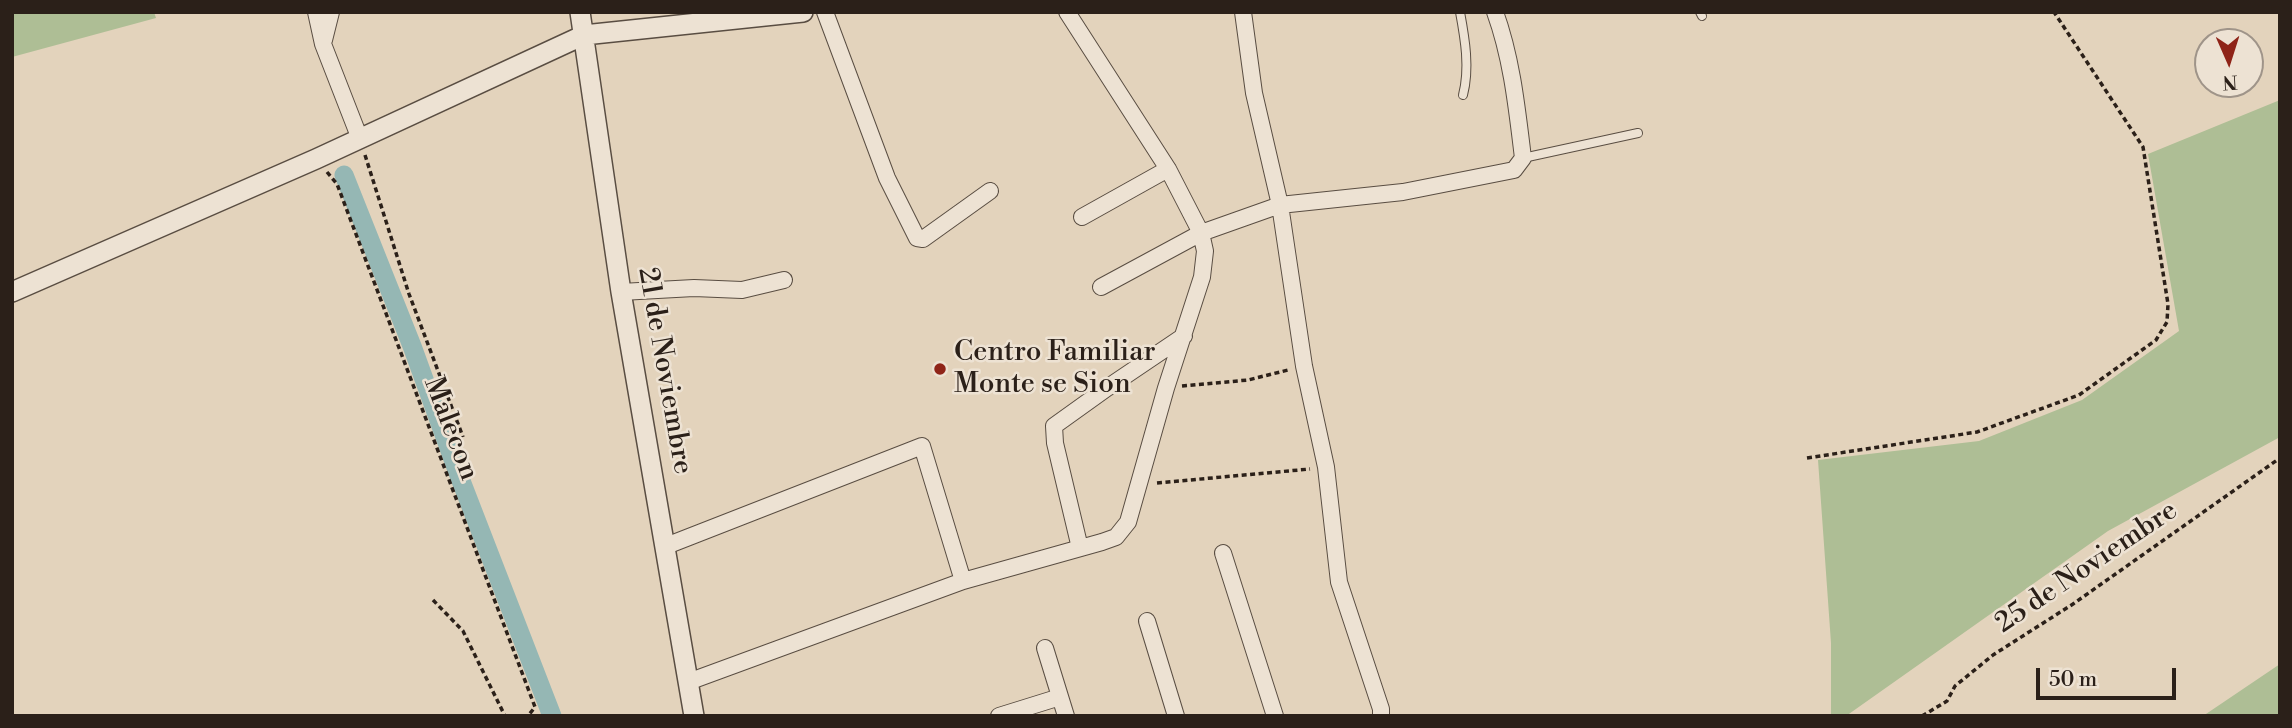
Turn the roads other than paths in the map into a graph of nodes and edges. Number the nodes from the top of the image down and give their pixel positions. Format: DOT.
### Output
graph roads {
  1 [pos="316,12"];
  2 [pos="331,12"];
  3 [pos="580,12"];
  4 [pos="803,12"];
  5 [pos="825,12"];
  6 [pos="1067,12"];
  7 [pos="1243,12"];
  8 [pos="1460,12"];
  9 [pos="1495,12"];
  10 [pos="584,35"];
  11 [pos="323,44"];
  12 [pos="1463,95"];
  13 [pos="1638,133"];
  14 [pos="359,139"];
  15 [pos="1522,158"];
  16 [pos="1168,169"];
  17 [pos="990,191"];
  18 [pos="1280,205"];
  19 [pos="1082,217"];
  20 [pos="1201,233"];
  21 [pos="784,280"];
  22 [pos="1101,287"];
  23 [pos="12,292"];
  24 [pos="621,292"];
  25 [pos="1184,336"];
  26 [pos="666,546"];
  27 [pos="1080,548"];
  28 [pos="1223,552"];
  29 [pos="963,581"];
  30 [pos="1147,621"];
  31 [pos="1045,648"];
  32 [pos="688,682"];
  33 [pos="1060,697"];
  34 [pos="694,716"];
  35 [pos="999,716"];
  36 [pos="1066,716"];
  37 [pos="1176,716"];
  38 [pos="1275,716"];
  39 [pos="1381,716"];
  1 -- 11 [label="street"];
  2 -- 11 [label="street"];
  3 -- 10 [label="street, 21 de Noviembre"];
  4 -- 10 [label="street"];
  5 -- 17 [label="street"];
  6 -- 16 [label="street"];
  7 -- 18 [label="street"];
  8 -- 12 [label="lane"];
  9 -- 15 [label="street"];
  10 -- 14 [label="street"];
  10 -- 24 [label="street, 21 de Noviembre"];
  11 -- 14 [label="street"];
  13 -- 15 [label="lane"];
  14 -- 23 [label="street"];
  15 -- 18 [label="street"];
  16 -- 19 [label="street"];
  16 -- 20 [label="street"];
  18 -- 20 [label="street"];
  18 -- 39 [label="street"];
  20 -- 22 [label="street"];
  20 -- 25 [label="street"];
  21 -- 24 [label="street"];
  24 -- 26 [label="street, 21 de Noviembre"];
  25 -- 27 [label="street"];
  25 -- 27 [label="street"];
  26 -- 29 [label="street"];
  26 -- 32 [label="street, 21 de Noviembre"];
  27 -- 29 [label="street"];
  28 -- 38 [label="street"];
  29 -- 32 [label="street"];
  30 -- 37 [label="street"];
  31 -- 33 [label="street"];
  32 -- 34 [label="street, 21 de Noviembre"];
  33 -- 35 [label="street"];
  33 -- 36 [label="street"];
}
